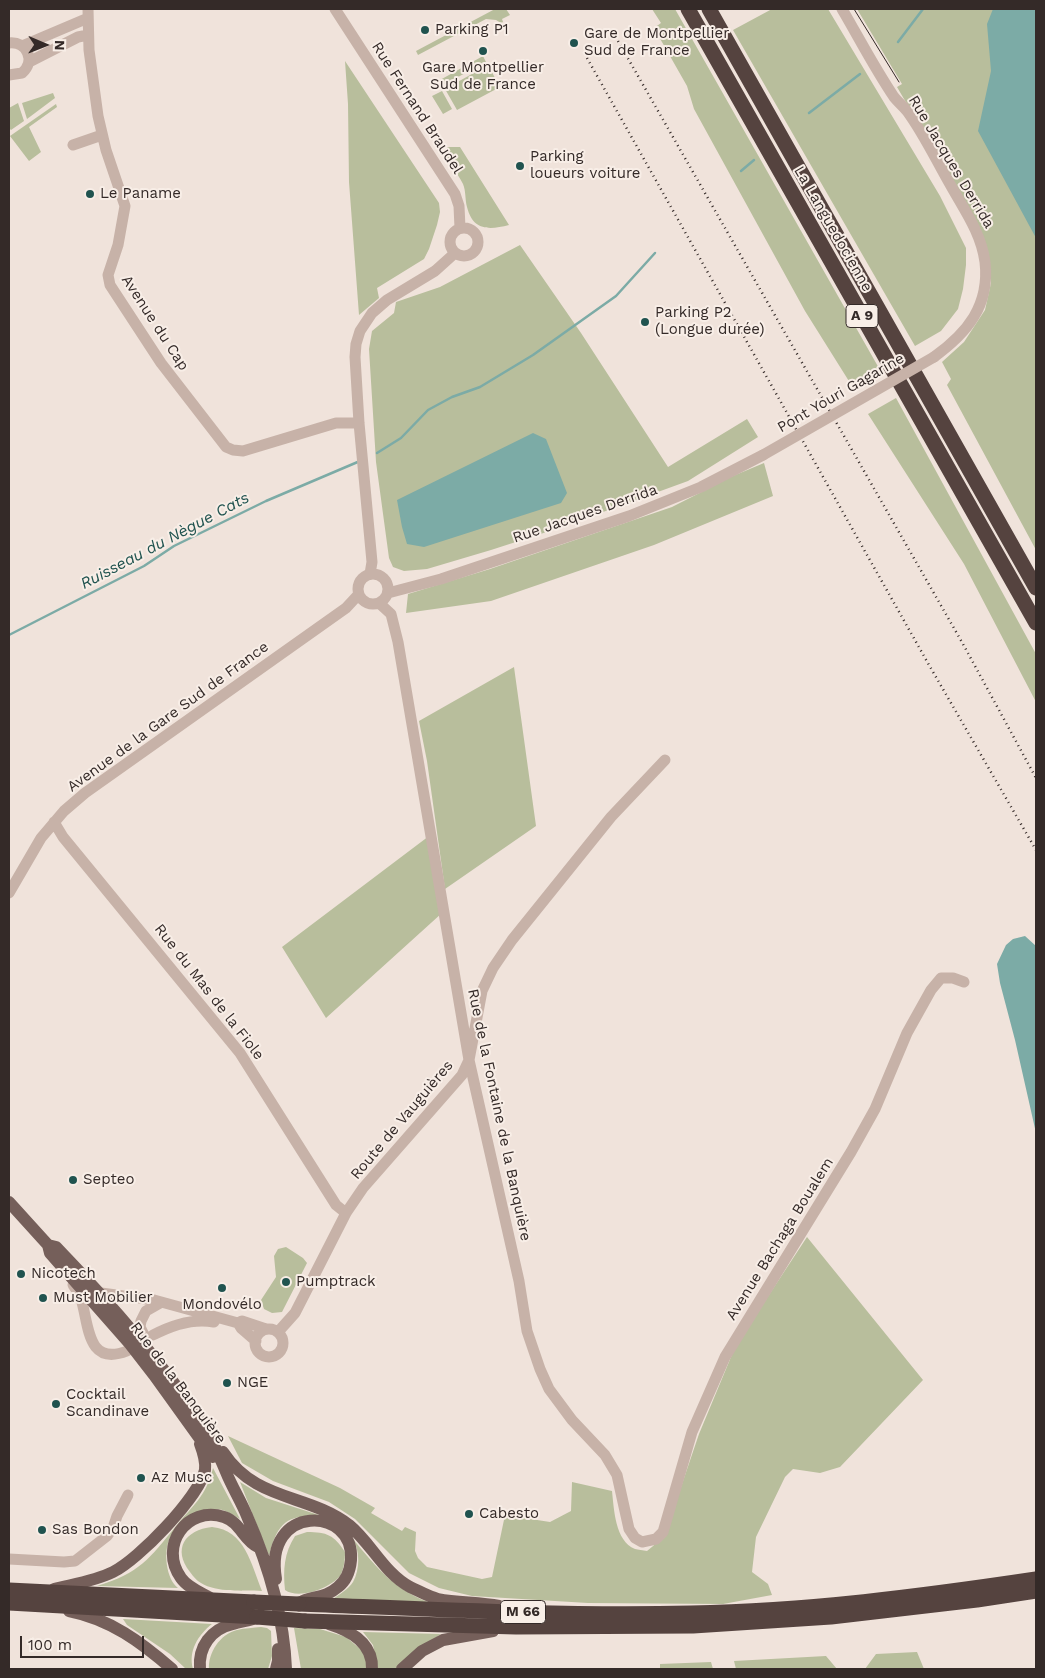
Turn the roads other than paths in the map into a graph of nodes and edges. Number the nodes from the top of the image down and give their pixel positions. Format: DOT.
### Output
graph roads {
  1 [pos="335,9"];
  2 [pos="688,9"];
  3 [pos="708,9"];
  4 [pos="842,9"];
  5 [pos="88,14"];
  6 [pos="88,35"];
  7 [pos="9,43"];
  8 [pos="22,46"];
  9 [pos="29,62"];
  10 [pos="9,75"];
  11 [pos="102,136"];
  12 [pos="73,145"];
  13 [pos="460,228"];
  14 [pos="455,253"];
  15 [pos="934,357"];
  16 [pos="359,423"];
  17 [pos="763,455"];
  18 [pos="381,581"];
  19 [pos="1036,588"];
  20 [pos="362,598"];
  21 [pos="378,603"];
  22 [pos="1036,623"];
  23 [pos="665,760"];
  24 [pos="54,822"];
  25 [pos="9,893"];
  26 [pos="964,982"];
  27 [pos="469,1060"];
  28 [pos="9,1202"];
  29 [pos="346,1213"];
  30 [pos="48,1245"];
  31 [pos="72,1279"];
  32 [pos="101,1294"];
  33 [pos="146,1299"];
  34 [pos="160,1302"];
  35 [pos="146,1311"];
  36 [pos="233,1321"];
  37 [pos="266,1329"];
  38 [pos="278,1332"];
  39 [pos="153,1335"];
  40 [pos="256,1341"];
  41 [pos="146,1347"];
  42 [pos="127,1351"];
  43 [pos="206,1438"];
  44 [pos="128,1495"];
  45 [pos="649,1542"];
  46 [pos="260,1548"];
  47 [pos="9,1559"];
  48 [pos="1036,1579"];
  49 [pos="9,1590"];
  50 [pos="1036,1591"];
  51 [pos="274,1592"];
  52 [pos="41,1599"];
  53 [pos="212,1599"];
  54 [pos="9,1603"];
  55 [pos="298,1604"];
  56 [pos="536,1612"];
  57 [pos="257,1617"];
  58 [pos="325,1622"];
  59 [pos="516,1627"];
  60 [pos="282,1630"];
  61 [pos="172,1669"];
  62 [pos="200,1669"];
  63 [pos="276,1669"];
  64 [pos="286,1669"];
  65 [pos="294,1669"];
  66 [pos="372,1669"];
  67 [pos="402,1669"];
  1 -- 13 [label="street, Rue Fernand Braudel"];
  2 -- 22 [label="highway, La Languedocienne / A 9"];
  3 -- 19 [label="highway, La Languedocienne / A 9"];
  4 -- 15 [label="street, Rue Jacques Derrida"];
  5 -- 6 [label="street, Avenue du Cap"];
  5 -- 8 [label="street"];
  6 -- 9 [label="street"];
  6 -- 11 [label="street, Avenue du Cap"];
  7 -- 8 [label="street"];
  8 -- 9 [label="street"];
  9 -- 10 [label="street"];
  11 -- 12 [label="street"];
  11 -- 16 [label="street, Avenue du Cap"];
  13 -- 14 [label="street"];
  13 -- 14 [label="street"];
  14 -- 16 [label="street"];
  15 -- 17 [label="street, Pont Youri Gagarine, bridge"];
  16 -- 18 [label="street"];
  17 -- 18 [label="street, Rue Jacques Derrida"];
  18 -- 20 [label="street"];
  18 -- 21 [label="street"];
  20 -- 21 [label="street"];
  20 -- 24 [label="street, Avenue de la Gare Sud de France"];
  21 -- 27 [label="street, Rue de la Fontaine de la Banquière"];
  23 -- 27 [label="street, Route de Vauguières"];
  24 -- 25 [label="street, Avenue de la Gare Sud de France"];
  24 -- 29 [label="street, Rue du Mas de la Fiole"];
  26 -- 45 [label="street, Avenue Bachaga Boualem"];
  27 -- 29 [label="street, Route de Vauguières"];
  27 -- 45 [label="street, Rue de la Fontaine de la Banquière"];
  28 -- 30 [label="main road, Rue de la Banquière"];
  29 -- 38 [label="street, Route de Vauguières"];
  30 -- 31 [label="main road, Rue de la Banquière"];
  30 -- 32 [label="main road, Rue de la Banquière"];
  31 -- 42 [label="street"];
  31 -- 43 [label="main road, Rue de la Banquière"];
  32 -- 33 [label="street"];
  32 -- 41 [label="main road, Rue de la Banquière"];
  33 -- 34 [label="street"];
  33 -- 35 [label="street"];
  34 -- 35 [label="street"];
  34 -- 36 [label="street"];
  35 -- 41 [label="street"];
  36 -- 37 [label="street"];
  36 -- 39 [label="street"];
  36 -- 40 [label="street"];
  37 -- 38 [label="street"];
  37 -- 40 [label="street"];
  38 -- 40 [label="street"];
  41 -- 43 [label="main road, Rue de la Banquière"];
  43 -- 46 [label="main road, Rue de la Banquière"];
  43 -- 52 [label="main road, M 66"];
  43 -- 56 [label="main road, M 66"];
  44 -- 47 [label="street"];
  46 -- 51 [label="main road, Rue de la Banquière"];
  46 -- 53 [label="main road, M 66"];
  48 -- 56 [label="highway, M 66"];
  49 -- 52 [label="highway, M 66"];
  50 -- 59 [label="highway, M 66"];
  51 -- 55 [label="main road, M 66"];
  51 -- 60 [label="main road"];
  52 -- 53 [label="highway, M 66"];
  52 -- 54 [label="highway, M 66"];
  52 -- 57 [label="highway, M 66"];
  52 -- 61 [label="main road, M 66"];
  53 -- 55 [label="highway, M 66, bridge"];
  55 -- 56 [label="highway, M 66"];
  57 -- 58 [label="highway, M 66, bridge"];
  57 -- 62 [label="main road, M 66"];
  58 -- 59 [label="highway, M 66"];
  58 -- 66 [label="main road, M 66"];
  59 -- 67 [label="main road, M 66"];
  60 -- 63 [label="main road"];
  60 -- 64 [label="main road"];
  60 -- 65 [label="main road"];
}
